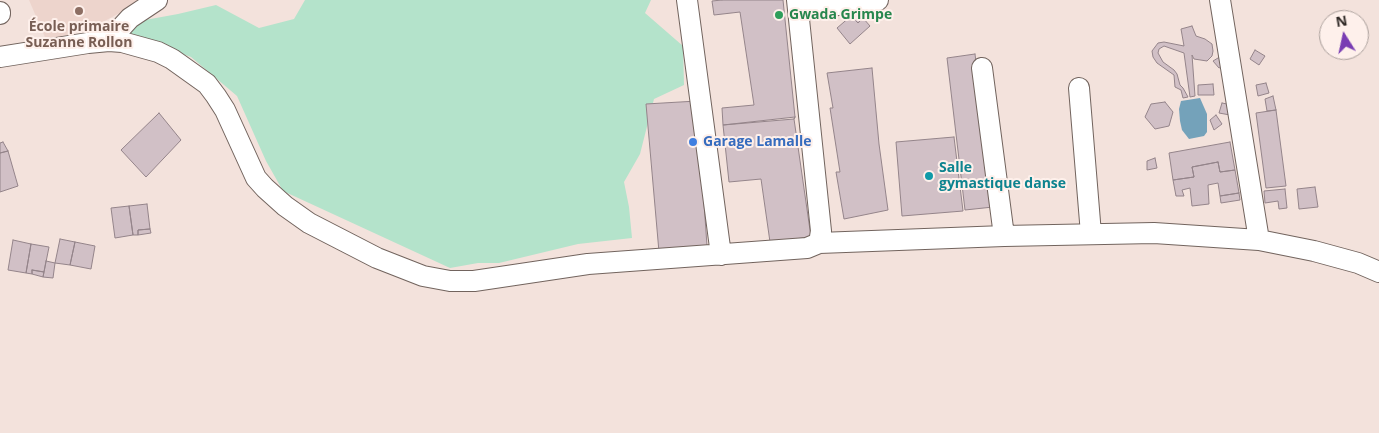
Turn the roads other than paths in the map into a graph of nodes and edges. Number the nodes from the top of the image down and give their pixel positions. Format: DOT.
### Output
graph roads {
  1 [pos="157,0"];
  2 [pos="687,0"];
  3 [pos="878,0"];
  4 [pos="1220,0"];
  5 [pos="798,5"];
  6 [pos="108,41"];
  7 [pos="0,57"];
  8 [pos="982,68"];
  9 [pos="1079,88"];
  10 [pos="1091,234"];
  11 [pos="1004,236"];
  12 [pos="1259,240"];
  13 [pos="819,243"];
  14 [pos="721,255"];
  15 [pos="1379,272"];
  1 -- 6 [label="street"];
  2 -- 14 [label="street"];
  3 -- 5 [label="street"];
  4 -- 12 [label="street"];
  5 -- 13 [label="street"];
  6 -- 7 [label="street"];
  6 -- 14 [label="street"];
  8 -- 11 [label="street"];
  9 -- 10 [label="street"];
  10 -- 11 [label="street"];
  10 -- 12 [label="street"];
  11 -- 13 [label="street"];
  12 -- 15 [label="street"];
  13 -- 14 [label="street"];
}
